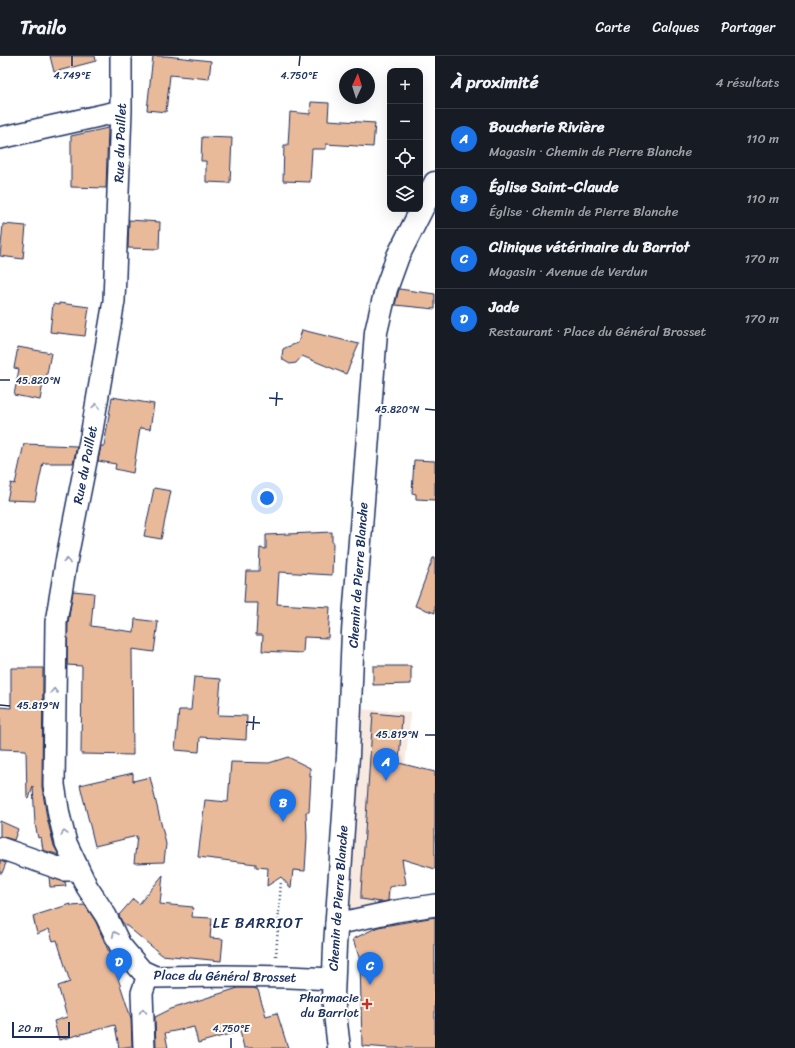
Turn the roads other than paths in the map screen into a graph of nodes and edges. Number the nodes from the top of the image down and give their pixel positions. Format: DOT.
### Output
graph roads {
  1 [pos="121,56"];
  2 [pos="121,111"];
  3 [pos="0,138"];
  4 [pos="435,183"];
  5 [pos="0,848"];
  6 [pos="78,870"];
  7 [pos="435,905"];
  8 [pos="336,924"];
  9 [pos="148,975"];
  10 [pos="333,979"];
  11 [pos="144,1048"];
  12 [pos="339,1048"];
  1 -- 2 [label="street, Rue du Paillet"];
  2 -- 3 [label="street"];
  6 -- 2 [label="street, Rue du Paillet, one-way"];
  4 -- 8 [label="street, Chemin de Pierre Blanche"];
  5 -- 6 [label="street"];
  9 -- 6 [label="street, Place du Général Brosset, one-way"];
  7 -- 8 [label="street"];
  8 -- 10 [label="street, Chemin de Pierre Blanche"];
  9 -- 10 [label="street, Place du Général Brosset"];
  11 -- 9 [label="street, one-way"];
  10 -- 12 [label="street, Chemin de Pierre Blanche"];
}
